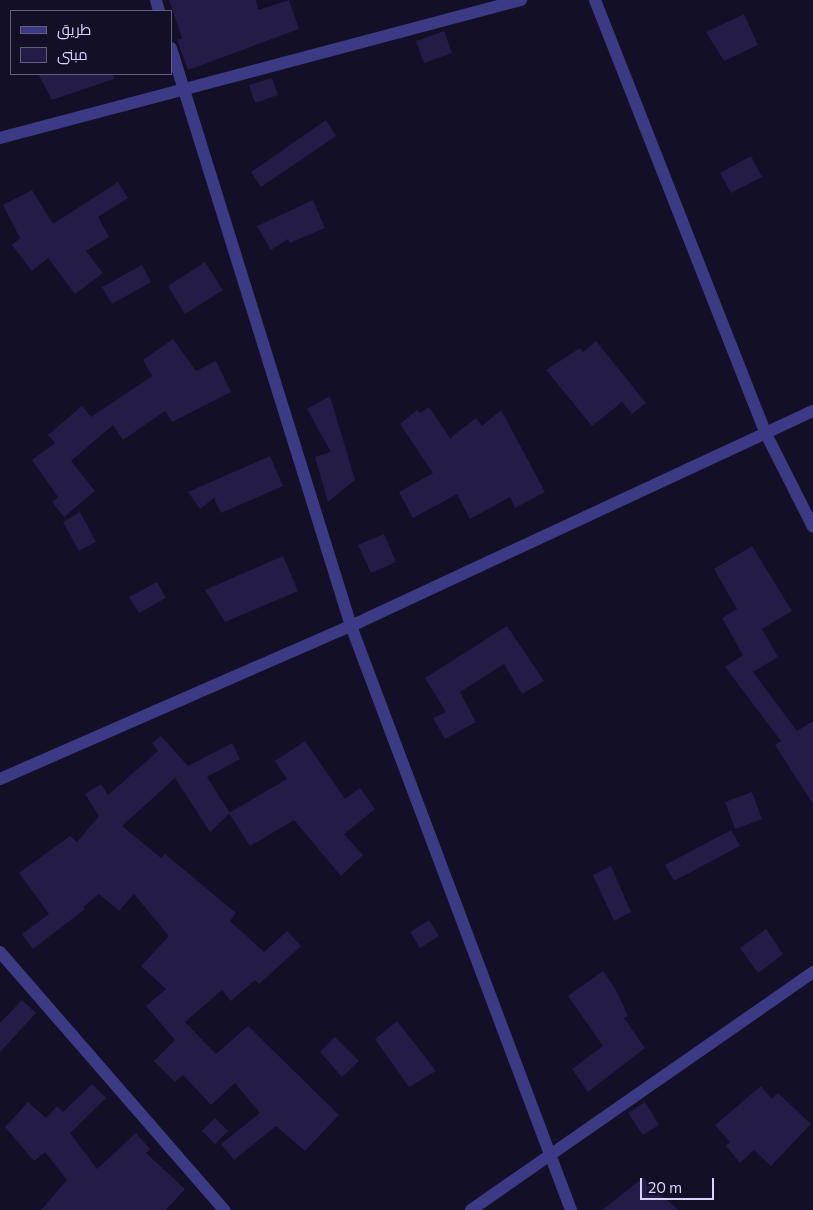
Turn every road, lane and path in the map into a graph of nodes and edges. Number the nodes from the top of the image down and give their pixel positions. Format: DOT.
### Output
graph roads {
  1 [pos="521,0"];
  2 [pos="595,0"];
  3 [pos="172,51"];
  4 [pos="185,91"];
  5 [pos="0,138"];
  6 [pos="813,410"];
  7 [pos="765,432"];
  8 [pos="813,527"];
  9 [pos="351,626"];
  10 [pos="0,780"];
  11 [pos="0,952"];
  12 [pos="813,972"];
  13 [pos="550,1154"];
  14 [pos="224,1210"];
  15 [pos="471,1210"];
  16 [pos="571,1210"];
  1 -- 4 [label="street"];
  2 -- 7 [label="street"];
  3 -- 4 [label="street"];
  4 -- 5 [label="street"];
  4 -- 9 [label="street"];
  6 -- 7 [label="street"];
  7 -- 8 [label="street"];
  7 -- 9 [label="street"];
  9 -- 10 [label="street"];
  9 -- 13 [label="street"];
  11 -- 14 [label="street"];
  12 -- 13 [label="street"];
  13 -- 15 [label="street"];
  13 -- 16 [label="street"];
}
